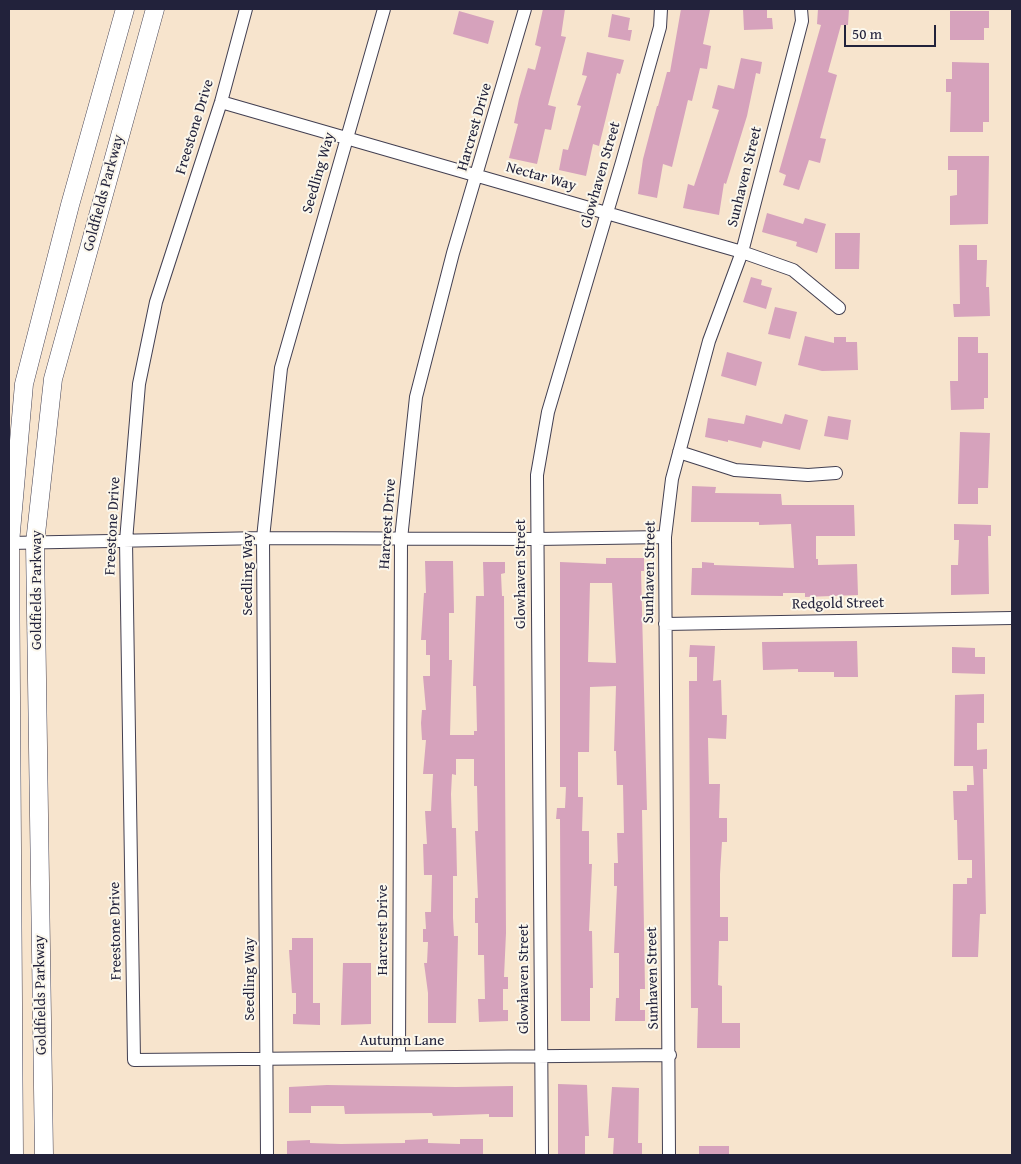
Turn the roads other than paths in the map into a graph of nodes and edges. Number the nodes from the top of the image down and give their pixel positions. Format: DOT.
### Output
graph roads {
  1 [pos="125,9"];
  2 [pos="155,9"];
  3 [pos="246,9"];
  4 [pos="384,9"];
  5 [pos="525,9"];
  6 [pos="661,9"];
  7 [pos="801,9"];
  8 [pos="221,102"];
  9 [pos="345,139"];
  10 [pos="478,175"];
  11 [pos="608,213"];
  12 [pos="742,252"];
  13 [pos="839,308"];
  14 [pos="679,452"];
  15 [pos="836,473"];
  16 [pos="664,537"];
  17 [pos="263,538"];
  18 [pos="537,539"];
  19 [pos="401,540"];
  20 [pos="126,541"];
  21 [pos="9,543"];
  22 [pos="35,543"];
  23 [pos="1012,618"];
  24 [pos="665,624"];
  25 [pos="670,1055"];
  26 [pos="541,1056"];
  27 [pos="399,1057"];
  28 [pos="266,1058"];
  29 [pos="134,1060"];
  30 [pos="14,1155"];
  31 [pos="44,1155"];
  32 [pos="267,1155"];
  33 [pos="542,1155"];
  34 [pos="669,1155"];
  1 -- 21 [label="main road, Goldfields Parkway"];
  2 -- 22 [label="main road, Goldfields Parkway"];
  3 -- 8 [label="street, Freestone Drive"];
  4 -- 9 [label="street, Seedling Way"];
  5 -- 10 [label="street, Harcrest Drive"];
  6 -- 11 [label="street, Glowhaven Street"];
  7 -- 12 [label="street, Sunhaven Street"];
  8 -- 9 [label="street, Nectar Way"];
  8 -- 20 [label="street, Freestone Drive"];
  9 -- 10 [label="street, Nectar Way"];
  9 -- 17 [label="street, Seedling Way"];
  10 -- 11 [label="street, Nectar Way"];
  10 -- 19 [label="street, Harcrest Drive"];
  11 -- 12 [label="street, Nectar Way"];
  11 -- 18 [label="street, Glowhaven Street"];
  12 -- 13 [label="street, Nectar Way"];
  12 -- 14 [label="street, Sunhaven Street"];
  14 -- 15 [label="street"];
  14 -- 16 [label="street, Sunhaven Street"];
  16 -- 18 [label="street"];
  16 -- 24 [label="street, Sunhaven Street"];
  17 -- 19 [label="street"];
  17 -- 20 [label="street"];
  17 -- 28 [label="street, Seedling Way"];
  18 -- 19 [label="street"];
  18 -- 26 [label="street, Glowhaven Street"];
  19 -- 27 [label="street, Harcrest Drive"];
  20 -- 22 [label="street"];
  20 -- 29 [label="street, Freestone Drive"];
  21 -- 22 [label="street"];
  21 -- 30 [label="main road, Goldfields Parkway"];
  22 -- 31 [label="main road, Goldfields Parkway"];
  23 -- 24 [label="street, Redgold Street"];
  24 -- 25 [label="street, Sunhaven Street"];
  25 -- 26 [label="street, Autumn Lane"];
  25 -- 34 [label="street, Sunhaven Street"];
  26 -- 27 [label="street, Autumn Lane"];
  26 -- 33 [label="street, Glowhaven Street"];
  27 -- 28 [label="street, Autumn Lane"];
  28 -- 29 [label="street, Autumn Lane"];
  28 -- 32 [label="street, Seedling Way"];
}
